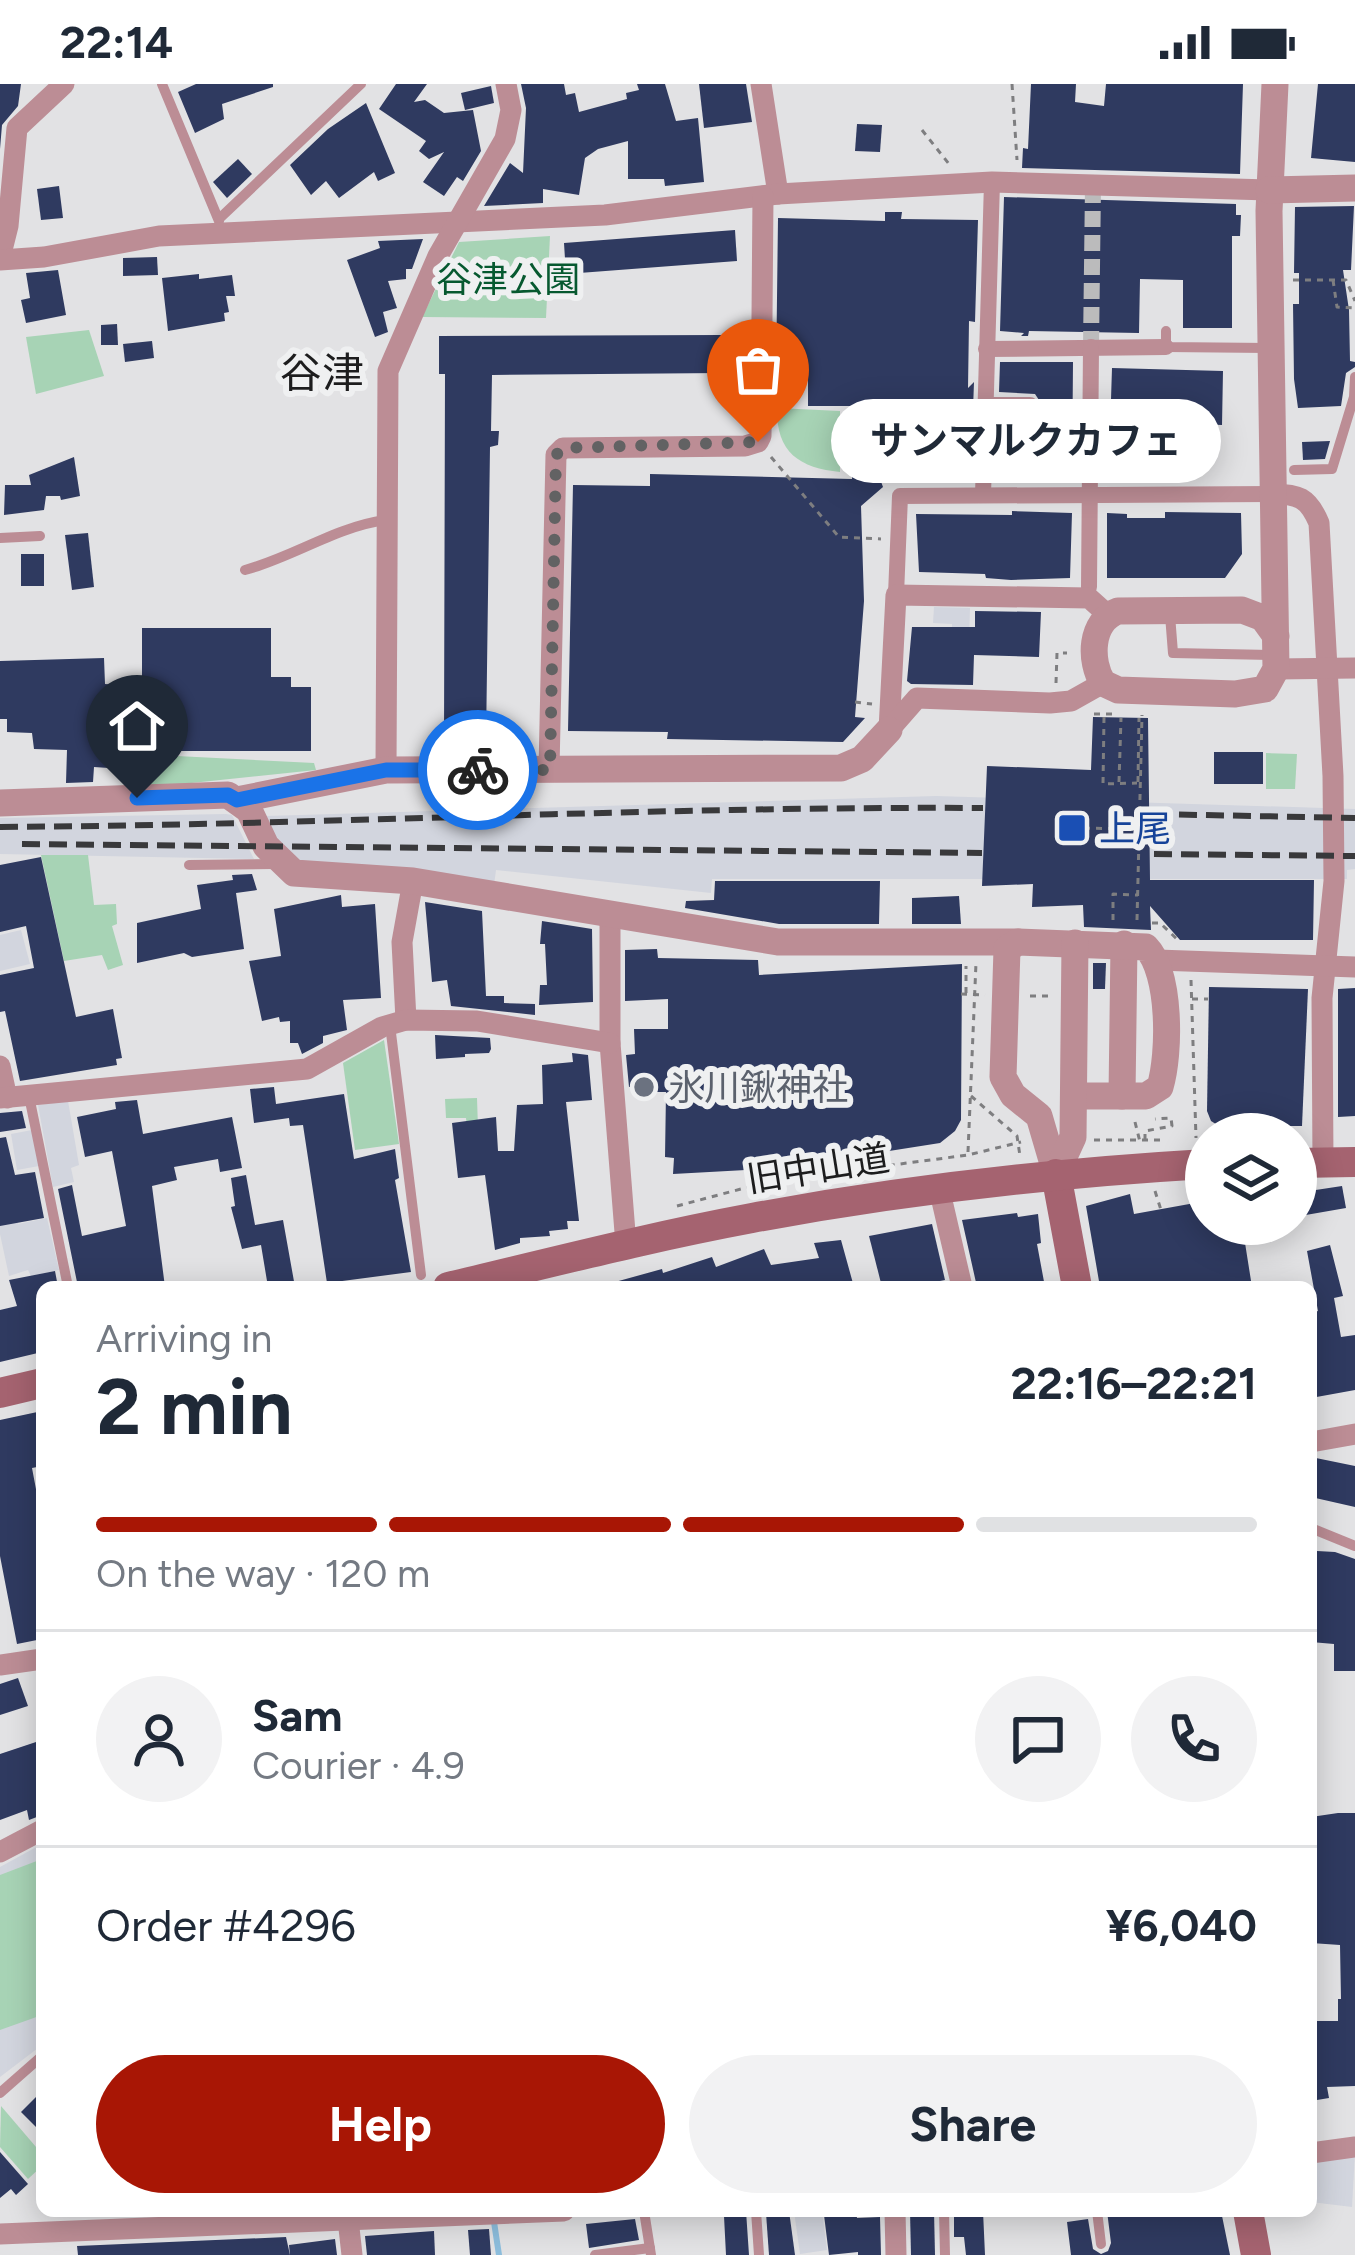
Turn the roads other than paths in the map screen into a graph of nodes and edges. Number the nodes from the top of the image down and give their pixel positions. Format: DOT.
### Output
graph roads {
  1 [pos="64,84"];
  2 [pos="162,84"];
  3 [pos="361,84"];
  4 [pos="506,84"];
  5 [pos="761,84"];
  6 [pos="1275,84"];
  7 [pos="992,182"];
  8 [pos="1355,188"];
  9 [pos="1270,190"];
  10 [pos="771,195"];
  11 [pos="461,219"];
  12 [pos="4,224"];
  13 [pos="219,224"];
  14 [pos="0,259"];
  15 [pos="1166,339"];
  16 [pos="1091,347"];
  17 [pos="1271,348"];
  18 [pos="986,349"];
  19 [pos="1355,377"];
  20 [pos="1355,397"];
  21 [pos="985,405"];
  22 [pos="1030,405"];
  23 [pos="1294,470"];
  24 [pos="983,494"];
  25 [pos="1091,494"];
  26 [pos="1272,494"];
  27 [pos="385,520"];
  28 [pos="40,536"];
  29 [pos="0,538"];
  30 [pos="245,569"];
  31 [pos="1274,586"];
  32 [pos="1089,587"];
  33 [pos="896,595"];
  34 [pos="1242,610"];
  35 [pos="1170,611"];
  36 [pos="1108,615"];
  37 [pos="1276,653"];
  38 [pos="1355,668"];
  39 [pos="1103,683"];
  40 [pos="890,730"];
  41 [pos="386,770"];
  42 [pos="550,770"];
  43 [pos="237,800"];
  44 [pos="0,803"];
  45 [pos="284,864"];
  46 [pos="189,865"];
  47 [pos="413,881"];
  48 [pos="610,915"];
  49 [pos="1118,933"];
  50 [pos="1018,942"];
  51 [pos="1076,944"];
  52 [pos="1157,960"];
  53 [pos="1355,967"];
  54 [pos="398,1022"];
  55 [pos="610,1043"];
  56 [pos="0,1066"];
  57 [pos="1074,1096"];
  58 [pos="12,1097"];
  59 [pos="1129,1108"];
  60 [pos="1316,1113"];
  61 [pos="1355,1162"];
  62 [pos="1317,1163"];
  63 [pos="1185,1165"];
  64 [pos="1057,1174"];
  65 [pos="939,1188"];
  66 [pos="626,1245"];
  67 [pos="66,1281"];
  68 [pos="434,1281"];
  69 [pos="961,1281"];
  70 [pos="1076,1281"];
  71 [pos="36,1384"];
  72 [pos="0,1393"];
  73 [pos="1355,1434"];
  74 [pos="1317,1441"];
  75 [pos="1317,1530"];
  76 [pos="1355,1546"];
  77 [pos="36,1659"];
  78 [pos="0,1665"];
  79 [pos="36,1833"];
  80 [pos="0,1852"];
  81 [pos="36,2061"];
  82 [pos="0,2093"];
  83 [pos="1355,2147"];
  84 [pos="1317,2152"];
  85 [pos="251,2217"];
  86 [pos="347,2217"];
  87 [pos="645,2217"];
  88 [pos="756,2217"];
  89 [pos="895,2217"];
  90 [pos="944,2217"];
  91 [pos="1098,2217"];
  92 [pos="1249,2217"];
  93 [pos="203,2218"];
  94 [pos="50,2231"];
  95 [pos="0,2234"];
  96 [pos="1101,2244"];
  97 [pos="651,2252"];
  98 [pos="53,2255"];
  99 [pos="352,2255"];
  100 [pos="595,2255"];
  101 [pos="759,2255"];
  102 [pos="896,2255"];
  103 [pos="945,2255"];
  104 [pos="1256,2255"];
  1 -- 12 [label="street"];
  2 -- 13 [label="lane"];
  3 -- 13 [label="lane"];
  4 -- 11 [label="street"];
  5 -- 10 [label="street"];
  6 -- 9 [label="street"];
  7 -- 9 [label="street"];
  7 -- 10 [label="street"];
  7 -- 18 [label="street"];
  8 -- 9 [label="street"];
  9 -- 17 [label="street"];
  10 -- 11 [label="street"];
  10 -- 42 [label="street"];
  11 -- 13 [label="street"];
  11 -- 27 [label="street"];
  12 -- 14 [label="street"];
  13 -- 14 [label="street"];
  15 -- 16 [label="street"];
  15 -- 17 [label="lane"];
  16 -- 18 [label="street"];
  16 -- 25 [label="street"];
  17 -- 26 [label="street"];
  18 -- 21 [label="street"];
  19 -- 20 [label="lane"];
  20 -- 23 [label="lane"];
  21 -- 22 [label="street"];
  21 -- 24 [label="street"];
  24 -- 25 [label="street"];
  24 -- 33 [label="street"];
  25 -- 26 [label="street"];
  25 -- 32 [label="street"];
  26 -- 31 [label="street"];
  26 -- 60 [label="street"];
  27 -- 30 [label="lane"];
  27 -- 41 [label="street"];
  28 -- 29 [label="lane"];
  31 -- 34 [label="street"];
  31 -- 37 [label="street"];
  33 -- 36 [label="street"];
  33 -- 40 [label="street"];
  34 -- 35 [label="street"];
  34 -- 37 [label="street"];
  35 -- 36 [label="street"];
  35 -- 37 [label="lane"];
  36 -- 39 [label="street"];
  37 -- 38 [label="street"];
  37 -- 39 [label="street"];
  39 -- 40 [label="street"];
  40 -- 42 [label="street"];
  41 -- 42 [label="street"];
  41 -- 43 [label="street"];
  43 -- 44 [label="street"];
  43 -- 45 [label="street"];
  45 -- 46 [label="lane"];
  45 -- 47 [label="street"];
  47 -- 48 [label="street"];
  47 -- 54 [label="street"];
  48 -- 50 [label="street"];
  48 -- 55 [label="street"];
  49 -- 51 [label="street"];
  49 -- 52 [label="street"];
  49 -- 59 [label="street"];
  50 -- 51 [label="street"];
  50 -- 64 [label="street"];
  51 -- 57 [label="street"];
  52 -- 53 [label="street"];
  52 -- 59 [label="street"];
  54 -- 55 [label="street"];
  54 -- 58 [label="street"];
  54 -- 68 [label="lane"];
  55 -- 66 [label="street"];
  56 -- 58 [label="street"];
  57 -- 59 [label="street"];
  57 -- 64 [label="street"];
  58 -- 67 [label="lane"];
  61 -- 62 [label="main road"];
  63 -- 64 [label="main road, 旧中山道"];
  64 -- 65 [label="main road, 旧中山道"];
  64 -- 70 [label="main road"];
  65 -- 66 [label="main road, 旧中山道"];
  65 -- 69 [label="street"];
  66 -- 68 [label="main road, 旧中山道"];
  71 -- 72 [label="main road"];
  73 -- 74 [label="street"];
  75 -- 76 [label="lane"];
  77 -- 78 [label="street"];
  79 -- 80 [label="street"];
  81 -- 82 [label="lane"];
  83 -- 84 [label="street"];
  85 -- 93 [label="street"];
  86 -- 99 [label="street"];
  87 -- 97 [label="lane"];
  88 -- 101 [label="lane"];
  89 -- 102 [label="street"];
  90 -- 103 [label="lane"];
  91 -- 96 [label="lane"];
  92 -- 104 [label="main road"];
  93 -- 94 [label="street"];
  94 -- 95 [label="street"];
  94 -- 98 [label="street"];
  97 -- 100 [label="lane"];
}
